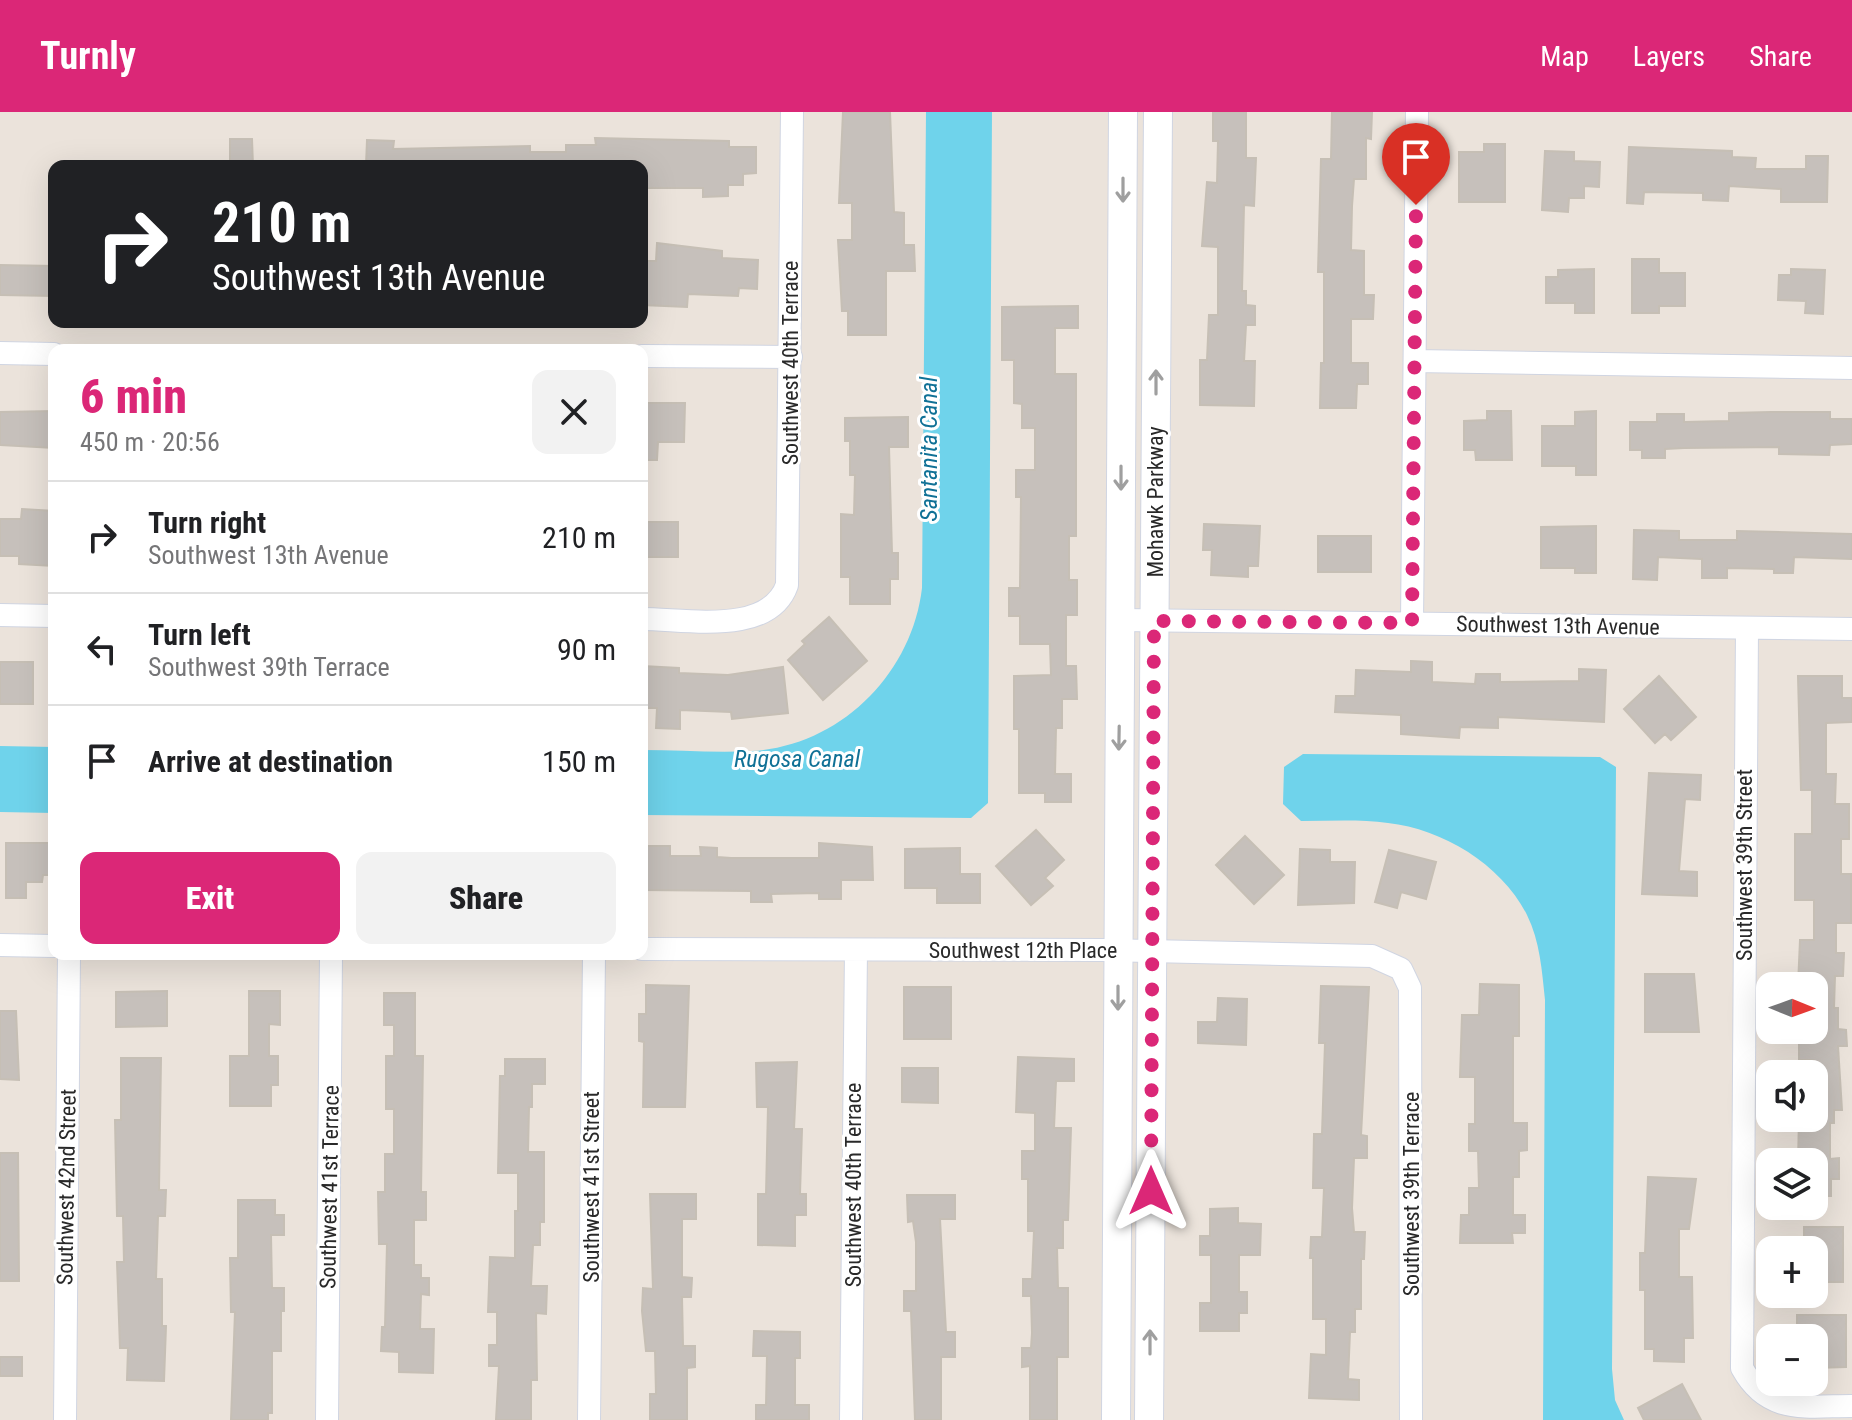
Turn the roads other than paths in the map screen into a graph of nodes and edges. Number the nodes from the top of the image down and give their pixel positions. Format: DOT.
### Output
graph roads {
  1 [pos="792,112"];
  2 [pos="1123,112"];
  3 [pos="1158,112"];
  4 [pos="1417,112"];
  5 [pos="0,353"];
  6 [pos="48,354"];
  7 [pos="648,356"];
  8 [pos="791,357"];
  9 [pos="1415,361"];
  10 [pos="1852,368"];
  11 [pos="0,615"];
  12 [pos="48,616"];
  13 [pos="648,619"];
  14 [pos="1120,620"];
  15 [pos="1154,621"];
  16 [pos="1412,623"];
  17 [pos="1747,628"];
  18 [pos="1852,629"];
  19 [pos="0,945"];
  20 [pos="48,946"];
  21 [pos="648,949"];
  22 [pos="856,950"];
  23 [pos="1119,951"];
  24 [pos="1153,951"];
  25 [pos="69,960"];
  26 [pos="331,960"];
  27 [pos="594,960"];
  28 [pos="1401,969"];
  29 [pos="1852,1406"];
  30 [pos="65,1420"];
  31 [pos="327,1420"];
  32 [pos="589,1420"];
  33 [pos="851,1420"];
  34 [pos="1116,1420"];
  35 [pos="1149,1420"];
  36 [pos="1411,1420"];
  1 -- 8 [label="street, Southwest 40th Terrace"];
  2 -- 14 [label="street, Mohawk Parkway, one-way"];
  15 -- 3 [label="street, Mohawk Parkway, one-way"];
  4 -- 9 [label="street"];
  5 -- 6 [label="street"];
  7 -- 8 [label="street"];
  8 -- 13 [label="street, Southwest 40th Terrace"];
  9 -- 10 [label="street"];
  9 -- 16 [label="street"];
  11 -- 12 [label="street"];
  14 -- 15 [label="street, Southwest 13th Avenue"];
  14 -- 23 [label="street, Mohawk Parkway, one-way"];
  15 -- 16 [label="street, Southwest 13th Avenue"];
  15 -- 24 [label="street, Mohawk Parkway"];
  16 -- 17 [label="street, Southwest 13th Avenue"];
  17 -- 18 [label="street, Southwest 13th Avenue"];
  17 -- 29 [label="street, Southwest 39th Street"];
  19 -- 20 [label="street"];
  21 -- 22 [label="street, Southwest 12th Place"];
  22 -- 23 [label="street, Southwest 12th Place"];
  22 -- 33 [label="street, Southwest 40th Terrace"];
  23 -- 24 [label="street, Southwest 12th Place"];
  23 -- 34 [label="street, Mohawk Parkway, one-way"];
  24 -- 28 [label="street, Southwest 12th Place"];
  35 -- 24 [label="street, Mohawk Parkway, one-way"];
  25 -- 30 [label="street, Southwest 42nd Street"];
  26 -- 31 [label="street, Southwest 41st Terrace"];
  27 -- 32 [label="street, Southwest 41st Street"];
  28 -- 36 [label="street, Southwest 39th Terrace"];
}
